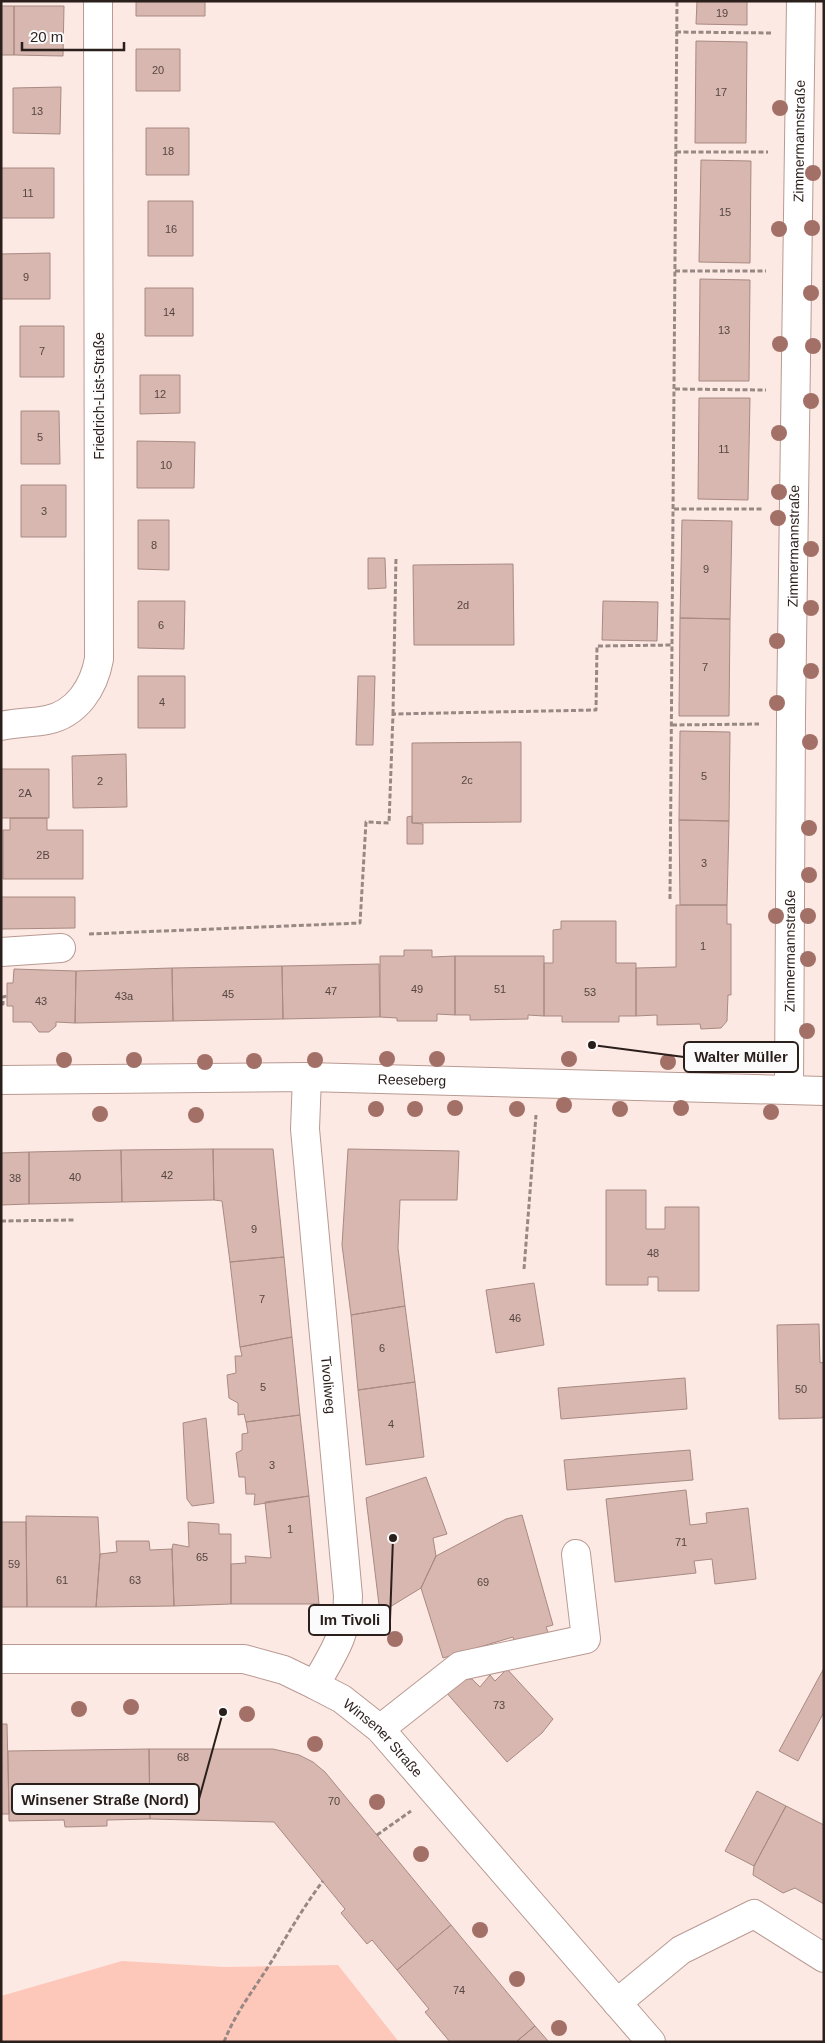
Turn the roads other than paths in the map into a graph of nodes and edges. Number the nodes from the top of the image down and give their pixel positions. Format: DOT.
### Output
graph roads {
  1 [pos="98,1"];
  2 [pos="801,1"];
  3 [pos="1,726"];
  4 [pos="61,948"];
  5 [pos="1,952"];
  6 [pos="307,1077"];
  7 [pos="1,1080"];
  8 [pos="789,1090"];
  9 [pos="824,1091"];
  10 [pos="576,1554"];
  11 [pos="1,1660"];
  12 [pos="315,1685"];
  13 [pos="380,1729"];
  14 [pos="824,1958"];
  15 [pos="618,2003"];
  16 [pos="651,2042"];
  1 -- 3 [label="street, Friedrich-List-Straße"];
  2 -- 8 [label="street, Zimmermannstraße"];
  4 -- 5 [label="street"];
  6 -- 7 [label="street, Reeseberg"];
  6 -- 8 [label="street, Reeseberg"];
  6 -- 12 [label="street, Tivoliweg"];
  8 -- 9 [label="street, Reeseberg"];
  10 -- 13 [label="street"];
  11 -- 12 [label="street, Winsener Straße"];
  12 -- 13 [label="street, Winsener Straße"];
  13 -- 15 [label="street, Winsener Straße"];
  14 -- 15 [label="street"];
  15 -- 16 [label="street, Winsener Straße"];
}
